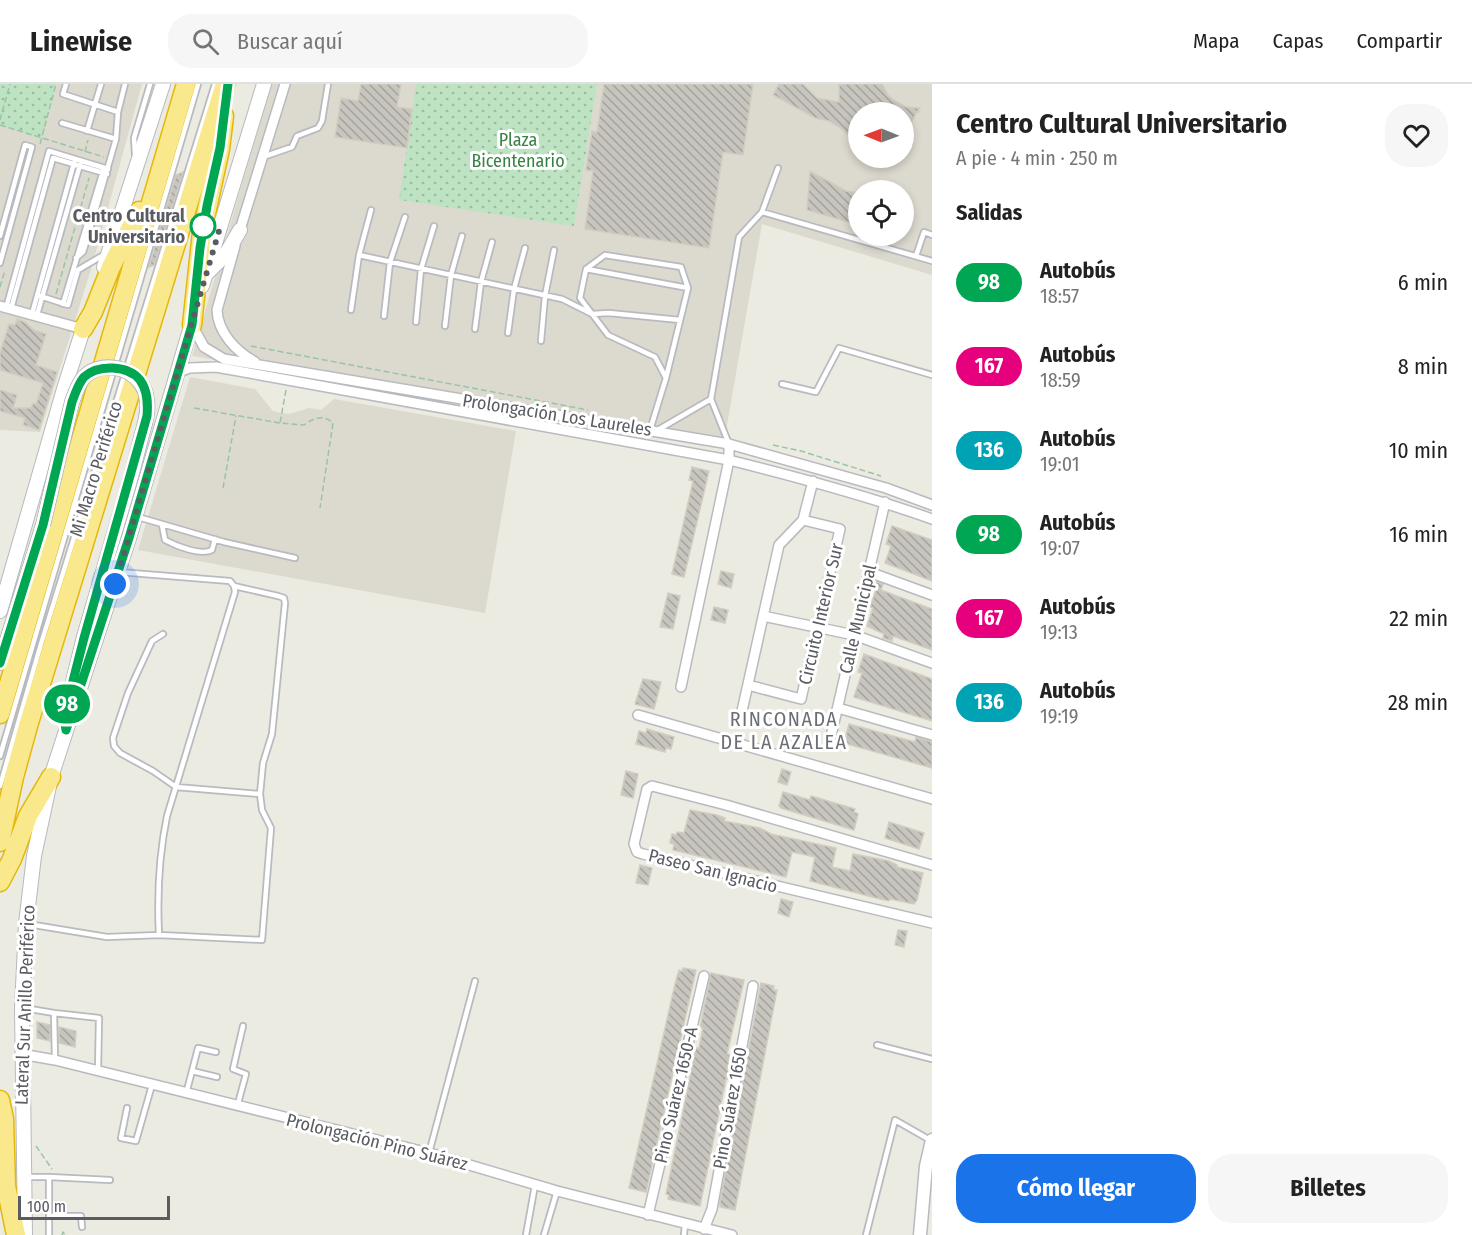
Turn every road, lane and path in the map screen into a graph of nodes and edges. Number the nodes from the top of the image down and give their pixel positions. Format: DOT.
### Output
graph roads {
  1 [pos="10,84"];
  2 [pos="66,84"];
  3 [pos="101,84"];
  4 [pos="125,84"];
  5 [pos="150,84"];
  6 [pos="163,84"];
  7 [pos="181,84"];
  8 [pos="186,84"];
  9 [pos="198,84"];
  10 [pos="214,84"];
  11 [pos="226,84"];
  12 [pos="264,84"];
  13 [pos="285,84"];
  14 [pos="328,84"];
  15 [pos="0,99"];
  16 [pos="6,100"];
  17 [pos="95,104"];
  18 [pos="118,112"];
  19 [pos="0,120"];
  20 [pos="62,123"];
  21 [pos="0,125"];
  22 [pos="87,131"];
  23 [pos="116,139"];
  24 [pos="263,157"];
  25 [pos="111,160"];
  26 [pos="78,162"];
  27 [pos="137,164"];
  28 [pos="778,168"];
  29 [pos="91,169"];
  30 [pos="105,171"];
  31 [pos="371,210"];
  32 [pos="762,212"];
  33 [pos="405,217"];
  34 [pos="434,226"];
  35 [pos="240,230"];
  36 [pos="60,235"];
  37 [pos="932,235"];
  38 [pos="0,236"];
  39 [pos="462,236"];
  40 [pos="72,238"];
  41 [pos="492,242"];
  42 [pos="525,248"];
  43 [pos="554,250"];
  44 [pos="109,252"];
  45 [pos="359,255"];
  46 [pos="916,256"];
  47 [pos="932,261"];
  48 [pos="390,262"];
  49 [pos="0,263"];
  50 [pos="421,269"];
  51 [pos="586,269"];
  52 [pos="206,274"];
  53 [pos="451,275"];
  54 [pos="481,282"];
  55 [pos="688,288"];
  56 [pos="514,289"];
  57 [pos="40,296"];
  58 [pos="545,296"];
  59 [pos="54,301"];
  60 [pos="65,304"];
  61 [pos="6,307"];
  62 [pos="351,310"];
  63 [pos="34,314"];
  64 [pos="592,314"];
  65 [pos="384,316"];
  66 [pos="680,320"];
  67 [pos="416,322"];
  68 [pos="192,325"];
  69 [pos="445,326"];
  70 [pos="83,329"];
  71 [pos="475,329"];
  72 [pos="508,333"];
  73 [pos="541,341"];
  74 [pos="231,365"];
  75 [pos="262,366"];
  76 [pos="178,372"];
  77 [pos="932,375"];
  78 [pos="666,378"];
  79 [pos="287,380"];
  80 [pos="782,384"];
  81 [pos="711,399"];
  82 [pos="510,407"];
  83 [pos="194,408"];
  84 [pos="236,416"];
  85 [pos="508,418"];
  86 [pos="280,423"];
  87 [pos="653,430"];
  88 [pos="729,444"];
  89 [pos="729,459"];
  90 [pos="813,481"];
  91 [pos="223,488"];
  92 [pos="885,502"];
  93 [pos="932,505"];
  94 [pos="320,508"];
  95 [pos="136,516"];
  96 [pos="932,519"];
  97 [pos="802,520"];
  98 [pos="162,525"];
  99 [pos="215,540"];
  100 [pos="295,558"];
  101 [pos="118,572"];
  102 [pos="869,572"];
  103 [pos="234,586"];
  104 [pos="932,595"];
  105 [pos="0,611"];
  106 [pos="763,616"];
  107 [pos="818,627"];
  108 [pos="163,634"];
  109 [pos="854,635"];
  110 [pos="0,663"];
  111 [pos="932,663"];
  112 [pos="748,686"];
  113 [pos="681,687"];
  114 [pos="838,708"];
  115 [pos="742,711"];
  116 [pos="0,714"];
  117 [pos="638,714"];
  118 [pos="66,730"];
  119 [pos="932,735"];
  120 [pos="831,736"];
  121 [pos="0,756"];
  122 [pos="51,777"];
  123 [pos="0,786"];
  124 [pos="176,787"];
  125 [pos="260,794"];
  126 [pos="932,800"];
  127 [pos="0,842"];
  128 [pos="932,865"];
  129 [pos="0,882"];
  130 [pos="932,923"];
  131 [pos="26,924"];
  132 [pos="159,935"];
  133 [pos="704,976"];
  134 [pos="475,981"];
  135 [pos="753,986"];
  136 [pos="22,1008"];
  137 [pos="54,1013"];
  138 [pos="243,1026"];
  139 [pos="877,1045"];
  140 [pos="216,1052"];
  141 [pos="21,1054"];
  142 [pos="932,1059"];
  143 [pos="55,1060"];
  144 [pos="98,1071"];
  145 [pos="192,1071"];
  146 [pos="217,1077"];
  147 [pos="152,1085"];
  148 [pos="186,1094"];
  149 [pos="0,1100"];
  150 [pos="237,1107"];
  151 [pos="127,1108"];
  152 [pos="932,1140"];
  153 [pos="429,1153"];
  154 [pos="24,1177"];
  155 [pos="49,1177"];
  156 [pos="110,1180"];
  157 [pos="535,1185"];
  158 [pos="557,1191"];
  159 [pos="648,1215"];
  160 [pos="49,1216"];
  161 [pos="685,1224"];
  162 [pos="82,1227"];
  163 [pos="705,1228"];
  164 [pos="16,1235"];
  165 [pos="25,1235"];
  166 [pos="49,1235"];
  167 [pos="526,1235"];
  168 [pos="544,1235"];
  169 [pos="684,1235"];
  170 [pos="732,1235"];
  171 [pos="866,1235"];
  172 [pos="920,1235"];
  1 -- 16 [label="path"];
  2 -- 17 [label="lane"];
  3 -- 17 [label="lane"];
  4 -- 18 [label="lane"];
  5 -- 27 [label="lane"];
  6 -- 27 [label="main road"];
  7 -- 70 [label="highway"];
  8 -- 116 [label="highway"];
  9 -- 121 [label="lane, Mi Macro Periférico"];
  10 -- 123 [label="lane, Mi Macro Periférico"];
  11 -- 68 [label="highway"];
  11 -- 127 [label="highway"];
  12 -- 52 [label="main road"];
  13 -- 24 [label="street"];
  14 -- 24 [label="lane"];
  15 -- 16 [label="path"];
  16 -- 19 [label="path"];
  17 -- 18 [label="lane"];
  17 -- 22 [label="lane"];
  18 -- 23 [label="lane"];
  20 -- 22 [label="lane"];
  21 -- 25 [label="path"];
  22 -- 23 [label="lane"];
  23 -- 25 [label="lane"];
  24 -- 35 [label="street"];
  25 -- 30 [label="lane"];
  26 -- 29 [label="lane"];
  26 -- 30 [label="lane"];
  26 -- 36 [label="lane"];
  26 -- 57 [label="lane"];
  26 -- 61 [label="lane"];
  27 -- 44 [label="main road"];
  28 -- 32 [label="lane"];
  29 -- 30 [label="lane"];
  29 -- 40 [label="path"];
  30 -- 60 [label="lane"];
  31 -- 45 [label="lane"];
  32 -- 46 [label="lane"];
  32 -- 81 [label="lane"];
  33 -- 48 [label="lane"];
  34 -- 50 [label="lane"];
  35 -- 52 [label="main road"];
  35 -- 75 [label="street"];
  36 -- 40 [label="path"];
  36 -- 57 [label="lane"];
  37 -- 46 [label="lane"];
  38 -- 49 [label="lane"];
  39 -- 53 [label="lane"];
  40 -- 59 [label="path"];
  41 -- 54 [label="lane"];
  42 -- 56 [label="lane"];
  43 -- 58 [label="lane"];
  44 -- 60 [label="lane"];
  44 -- 70 [label="main road"];
  45 -- 48 [label="lane"];
  45 -- 62 [label="lane"];
  46 -- 47 [label="lane"];
  48 -- 50 [label="lane"];
  48 -- 65 [label="lane"];
  50 -- 53 [label="lane"];
  50 -- 67 [label="lane"];
  51 -- 55 [label="lane"];
  51 -- 55 [label="lane"];
  51 -- 64 [label="lane"];
  52 -- 68 [label="main road"];
  53 -- 54 [label="lane"];
  53 -- 69 [label="lane"];
  54 -- 56 [label="lane"];
  54 -- 71 [label="lane"];
  55 -- 66 [label="lane"];
  56 -- 58 [label="lane"];
  56 -- 72 [label="lane"];
  57 -- 59 [label="lane"];
  57 -- 63 [label="lane"];
  58 -- 64 [label="lane"];
  58 -- 73 [label="lane"];
  59 -- 60 [label="lane"];
  61 -- 63 [label="street"];
  63 -- 70 [label="street"];
  64 -- 66 [label="lane"];
  64 -- 78 [label="lane"];
  66 -- 78 [label="lane"];
  68 -- 74 [label="street, Prolongación Los Laureles"];
  68 -- 76 [label="main road"];
  70 -- 105 [label="main road"];
  74 -- 75 [label="street, Prolongación Los Laureles"];
  74 -- 76 [label="street, Prolongación Los Laureles"];
  74 -- 79 [label="street, Prolongación Los Laureles"];
  75 -- 82 [label="street, Prolongación Los Laureles"];
  76 -- 95 [label="main road"];
  77 -- 80 [label="lane"];
  78 -- 87 [label="lane"];
  79 -- 85 [label="street, Prolongación Los Laureles"];
  79 -- 86 [label="path"];
  81 -- 87 [label="lane"];
  81 -- 88 [label="lane"];
  82 -- 85 [label="street"];
  82 -- 87 [label="street, Prolongación Los Laureles"];
  83 -- 84 [label="path"];
  84 -- 86 [label="path"];
  84 -- 91 [label="path"];
  85 -- 89 [label="street, Prolongación Los Laureles"];
  86 -- 94 [label="path"];
  87 -- 88 [label="street, Prolongación Los Laureles"];
  88 -- 89 [label="street"];
  88 -- 93 [label="street, Prolongación Los Laureles"];
  89 -- 90 [label="street, Prolongación Los Laureles"];
  89 -- 113 [label="street"];
  90 -- 92 [label="street, Prolongación Los Laureles"];
  90 -- 97 [label="street"];
  92 -- 96 [label="street, Prolongación Los Laureles"];
  92 -- 102 [label="street, Calle Municipal"];
  95 -- 98 [label="lane"];
  95 -- 101 [label="main road"];
  97 -- 106 [label="street"];
  97 -- 107 [label="street, Circuito Interior Sur"];
  98 -- 99 [label="lane"];
  98 -- 99 [label="lane"];
  99 -- 100 [label="lane"];
  101 -- 103 [label="lane"];
  101 -- 118 [label="main road"];
  102 -- 104 [label="street"];
  102 -- 109 [label="street, Calle Municipal"];
  103 -- 124 [label="lane"];
  103 -- 125 [label="lane"];
  106 -- 107 [label="street"];
  106 -- 112 [label="street"];
  107 -- 109 [label="street"];
  107 -- 112 [label="street, Circuito Interior Sur"];
  108 -- 124 [label="lane"];
  109 -- 111 [label="street"];
  109 -- 114 [label="street, Calle Municipal"];
  110 -- 118 [label="main road, bridge"];
  112 -- 115 [label="street"];
  114 -- 119 [label="street"];
  114 -- 120 [label="street, Calle Municipal"];
  117 -- 126 [label="street"];
  118 -- 122 [label="main road, Lateral Sur Anillo Periférico"];
  122 -- 129 [label="highway"];
  122 -- 131 [label="main road, Lateral Sur Anillo Periférico"];
  124 -- 125 [label="lane"];
  124 -- 132 [label="lane"];
  125 -- 132 [label="lane"];
  128 -- 130 [label="street, Paseo San Ignacio"];
  131 -- 132 [label="lane"];
  131 -- 136 [label="main road, Lateral Sur Anillo Periférico"];
  133 -- 159 [label="street, Pino Suárez 1650-A"];
  134 -- 153 [label="lane"];
  135 -- 163 [label="street, Pino Suárez 1650"];
  136 -- 137 [label="lane"];
  136 -- 141 [label="main road, Lateral Sur Anillo Periférico"];
  137 -- 143 [label="lane"];
  137 -- 144 [label="lane"];
  138 -- 150 [label="lane"];
  139 -- 142 [label="lane"];
  140 -- 145 [label="lane"];
  141 -- 143 [label="street, Prolongación Pino Suárez"];
  141 -- 154 [label="main road, Lateral Sur Anillo Periférico"];
  143 -- 144 [label="street, Prolongación Pino Suárez"];
  144 -- 147 [label="street, Prolongación Pino Suárez"];
  145 -- 146 [label="lane"];
  145 -- 148 [label="lane"];
  147 -- 148 [label="street, Prolongación Pino Suárez"];
  147 -- 151 [label="lane"];
  148 -- 150 [label="street, Prolongación Pino Suárez"];
  149 -- 164 [label="highway"];
  150 -- 153 [label="street, Prolongación Pino Suárez"];
  152 -- 171 [label="lane"];
  152 -- 172 [label="street"];
  153 -- 157 [label="street, Prolongación Pino Suárez"];
  154 -- 155 [label="lane"];
  154 -- 165 [label="main road, Lateral Sur Anillo Periférico"];
  155 -- 156 [label="lane"];
  155 -- 160 [label="lane"];
  157 -- 158 [label="street, Prolongación Pino Suárez"];
  157 -- 167 [label="lane"];
  158 -- 159 [label="street, Prolongación Pino Suárez"];
  158 -- 168 [label="lane"];
  159 -- 161 [label="street, Prolongación Pino Suárez"];
  160 -- 162 [label="lane"];
  160 -- 166 [label="lane"];
  161 -- 163 [label="street, Prolongación Pino Suárez"];
  161 -- 169 [label="lane"];
  163 -- 170 [label="street, Prolongación Pino Suárez"];
}
